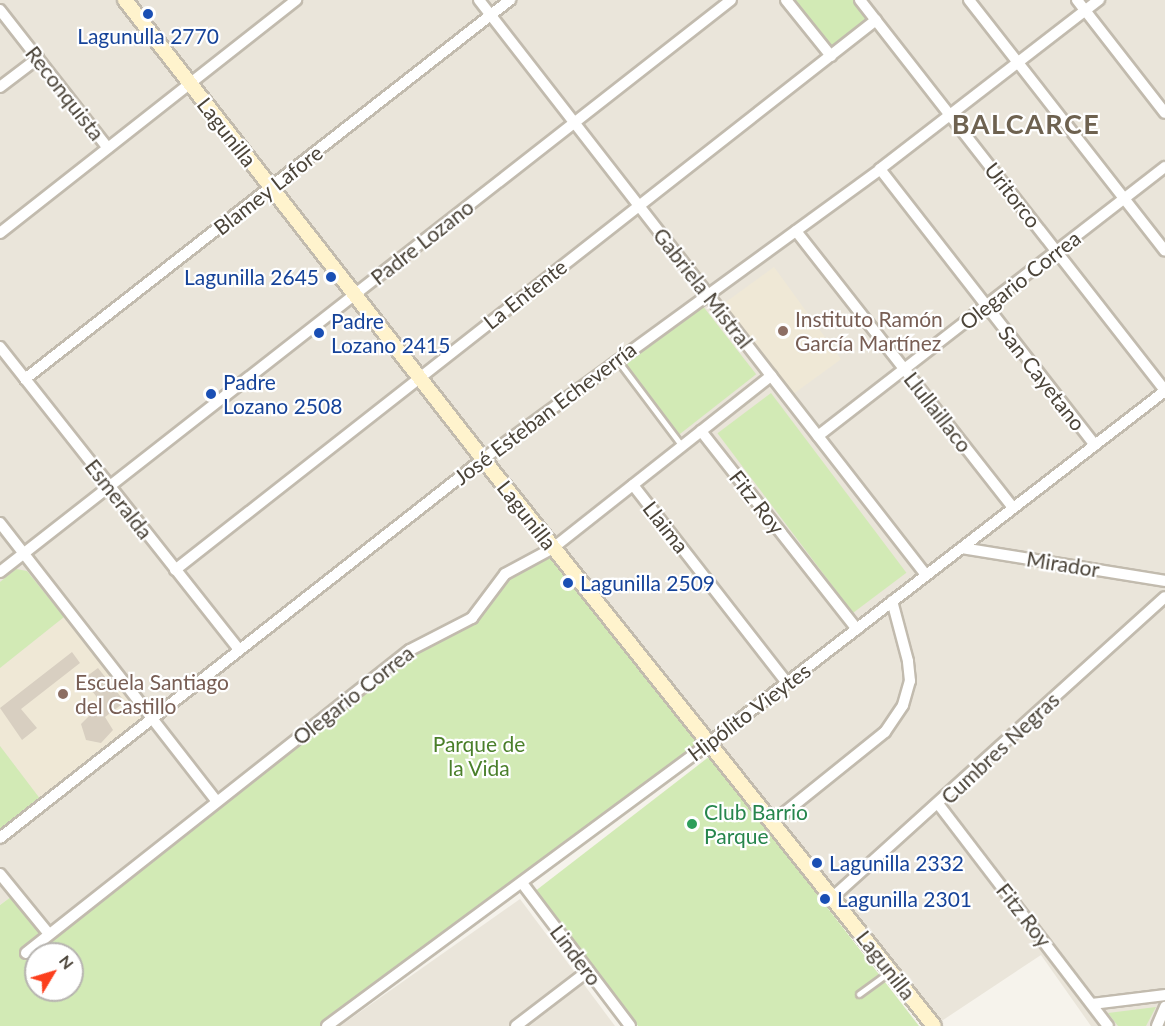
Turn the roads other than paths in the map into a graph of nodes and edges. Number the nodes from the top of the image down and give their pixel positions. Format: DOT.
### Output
graph roads {
  1 [pos="125,0"];
  2 [pos="296,0"];
  3 [pos="480,0"];
  4 [pos="510,0"];
  5 [pos="731,0"];
  6 [pos="786,0"];
  7 [pos="860,0"];
  8 [pos="969,0"];
  9 [pos="1077,0"];
  10 [pos="1099,0"];
  11 [pos="0,10"];
  12 [pos="1085,11"];
  13 [pos="491,15"];
  14 [pos="876,20"];
  15 [pos="831,56"];
  16 [pos="38,58"];
  17 [pos="1018,62"];
  18 [pos="190,84"];
  19 [pos="0,87"];
  20 [pos="1165,113"];
  21 [pos="950,115"];
  22 [pos="574,122"];
  23 [pos="108,148"];
  24 [pos="1165,167"];
  25 [pos="880,169"];
  26 [pos="270,188"];
  27 [pos="1124,199"];
  28 [pos="639,205"];
  29 [pos="796,231"];
  30 [pos="0,233"];
  31 [pos="1057,251"];
  32 [pos="1165,251"];
  33 [pos="708,294"];
  34 [pos="355,295"];
  35 [pos="986,306"];
  36 [pos="0,346"];
  37 [pos="616,360"];
  38 [pos="904,370"];
  39 [pos="418,376"];
  40 [pos="771,376"];
  41 [pos="25,379"];
  42 [pos="1165,391"];
  43 [pos="701,431"];
  44 [pos="818,436"];
  45 [pos="1095,445"];
  46 [pos="682,446"];
  47 [pos="483,459"];
  48 [pos="633,485"];
  49 [pos="110,486"];
  50 [pos="1013,508"];
  51 [pos="0,524"];
  52 [pos="553,548"];
  53 [pos="962,548"];
  54 [pos="24,554"];
  55 [pos="175,570"];
  56 [pos="0,572"];
  57 [pos="926,575"];
  58 [pos="1165,581"];
  59 [pos="1165,597"];
  60 [pos="892,602"];
  61 [pos="857,629"];
  62 [pos="239,650"];
  63 [pos="787,683"];
  64 [pos="152,719"];
  65 [pos="709,743"];
  66 [pos="217,802"];
  67 [pos="939,805"];
  68 [pos="773,822"];
  69 [pos="0,838"];
  70 [pos="0,874"];
  71 [pos="522,883"];
  72 [pos="833,897"];
  73 [pos="49,934"];
  74 [pos="40,942"];
  75 [pos="588,971"];
  76 [pos="891,971"];
  77 [pos="859,994"];
  78 [pos="1165,995"];
  79 [pos="1092,1004"];
  80 [pos="1165,1007"];
  81 [pos="327,1026"];
  82 [pos="516,1026"];
  83 [pos="630,1026"];
  84 [pos="934,1026"];
  85 [pos="1108,1026"];
  86 [pos="1157,1026"];
  1 -- 18 [label="main road, Lagunilla"];
  2 -- 18 [label="street"];
  3 -- 13 [label="street, Gabriela Mistral"];
  4 -- 13 [label="street, Blamey Lafore"];
  5 -- 22 [label="street, Padre Lozano"];
  6 -- 15 [label="street"];
  7 -- 14 [label="street, Uritorco"];
  8 -- 17 [label="street"];
  9 -- 12 [label="street"];
  10 -- 12 [label="street, José Esteban Echeverría"];
  11 -- 16 [label="street, Reconquista"];
  12 -- 17 [label="street, José Esteban Echeverría"];
  12 -- 20 [label="street"];
  13 -- 22 [label="street, Gabriela Mistral"];
  13 -- 26 [label="street, Blamey Lafore"];
  14 -- 15 [label="street, La Entente"];
  14 -- 21 [label="street, Uritorco"];
  15 -- 28 [label="street, La Entente"];
  16 -- 19 [label="street"];
  16 -- 23 [label="street, Reconquista"];
  17 -- 21 [label="street, José Esteban Echeverría"];
  17 -- 27 [label="street"];
  18 -- 23 [label="street"];
  18 -- 26 [label="main road, Lagunilla"];
  21 -- 25 [label="street, José Esteban Echeverría"];
  21 -- 31 [label="street, Uritorco"];
  22 -- 28 [label="street, Gabriela Mistral"];
  22 -- 34 [label="street, Padre Lozano"];
  23 -- 30 [label="street"];
  24 -- 27 [label="street, Olegario Correa"];
  25 -- 29 [label="street, José Esteban Echeverría"];
  25 -- 35 [label="street, San Cayetano"];
  26 -- 34 [label="main road, Lagunilla"];
  26 -- 41 [label="street, Blamey Lafore"];
  27 -- 31 [label="street, Olegario Correa"];
  27 -- 32 [label="street"];
  28 -- 33 [label="street, Gabriela Mistral"];
  28 -- 39 [label="street, La Entente"];
  29 -- 33 [label="street, José Esteban Echeverría"];
  29 -- 38 [label="street, Llullaillaco"];
  31 -- 35 [label="street, Olegario Correa"];
  31 -- 42 [label="street, Uritorco"];
  33 -- 37 [label="street, José Esteban Echeverría"];
  33 -- 40 [label="street, Gabriela Mistral"];
  34 -- 39 [label="main road, Lagunilla"];
  34 -- 49 [label="street, Padre Lozano"];
  35 -- 38 [label="street, Olegario Correa"];
  35 -- 45 [label="street, San Cayetano"];
  36 -- 41 [label="street, Esmeralda"];
  37 -- 46 [label="lane"];
  37 -- 47 [label="street, José Esteban Echeverría"];
  38 -- 44 [label="street, Olegario Correa"];
  38 -- 50 [label="street, Llullaillaco"];
  39 -- 47 [label="main road, Lagunilla"];
  39 -- 55 [label="street, La Entente"];
  40 -- 43 [label="street, Olegario Correa"];
  40 -- 44 [label="street, Gabriela Mistral"];
  41 -- 49 [label="street, Esmeralda"];
  42 -- 45 [label="street, Hipólito Vieytes"];
  43 -- 46 [label="street, Olegario Correa"];
  43 -- 61 [label="street, Fitz Roy"];
  44 -- 57 [label="street, Gabriela Mistral"];
  45 -- 50 [label="street, Hipólito Vieytes"];
  46 -- 48 [label="street, Olegario Correa"];
  47 -- 52 [label="main road, Lagunilla"];
  47 -- 62 [label="street, José Esteban Echeverría"];
  48 -- 52 [label="street, Olegario Correa"];
  48 -- 63 [label="street, Llaima"];
  49 -- 54 [label="street, Padre Lozano"];
  49 -- 55 [label="street, Esmeralda"];
  50 -- 53 [label="street, Hipólito Vieytes"];
  51 -- 54 [label="street"];
  52 -- 65 [label="main road, Lagunilla"];
  52 -- 66 [label="street, Olegario Correa"];
  53 -- 57 [label="street, Hipólito Vieytes"];
  53 -- 58 [label="street, Mirador"];
  54 -- 56 [label="street, Padre Lozano"];
  54 -- 64 [label="street"];
  55 -- 62 [label="street, Esmeralda"];
  57 -- 60 [label="street, Hipólito Vieytes"];
  59 -- 67 [label="street, Cumbres Negras"];
  60 -- 61 [label="street, Hipólito Vieytes"];
  60 -- 68 [label="street"];
  61 -- 63 [label="street, Hipólito Vieytes"];
  62 -- 64 [label="street, José Esteban Echeverría"];
  63 -- 65 [label="street, Hipólito Vieytes"];
  64 -- 66 [label="street"];
  64 -- 69 [label="street, José Esteban Echeverría"];
  65 -- 68 [label="main road, Lagunilla"];
  65 -- 71 [label="street, Hipólito Vieytes"];
  66 -- 73 [label="street, Olegario Correa"];
  67 -- 72 [label="street, Cumbres Negras"];
  67 -- 79 [label="street, Fitz Roy"];
  68 -- 72 [label="main road, Lagunilla"];
  70 -- 73 [label="street"];
  71 -- 75 [label="street, Lindero"];
  71 -- 81 [label="street, Hipólito Vieytes"];
  72 -- 76 [label="main road, Lagunilla"];
  73 -- 74 [label="street, Olegario Correa"];
  75 -- 82 [label="street"];
  75 -- 83 [label="street, Lindero"];
  76 -- 77 [label="lane"];
  76 -- 84 [label="main road, Lagunilla"];
  78 -- 79 [label="street"];
  79 -- 85 [label="street, Fitz Roy"];
  80 -- 86 [label="street"];
}
